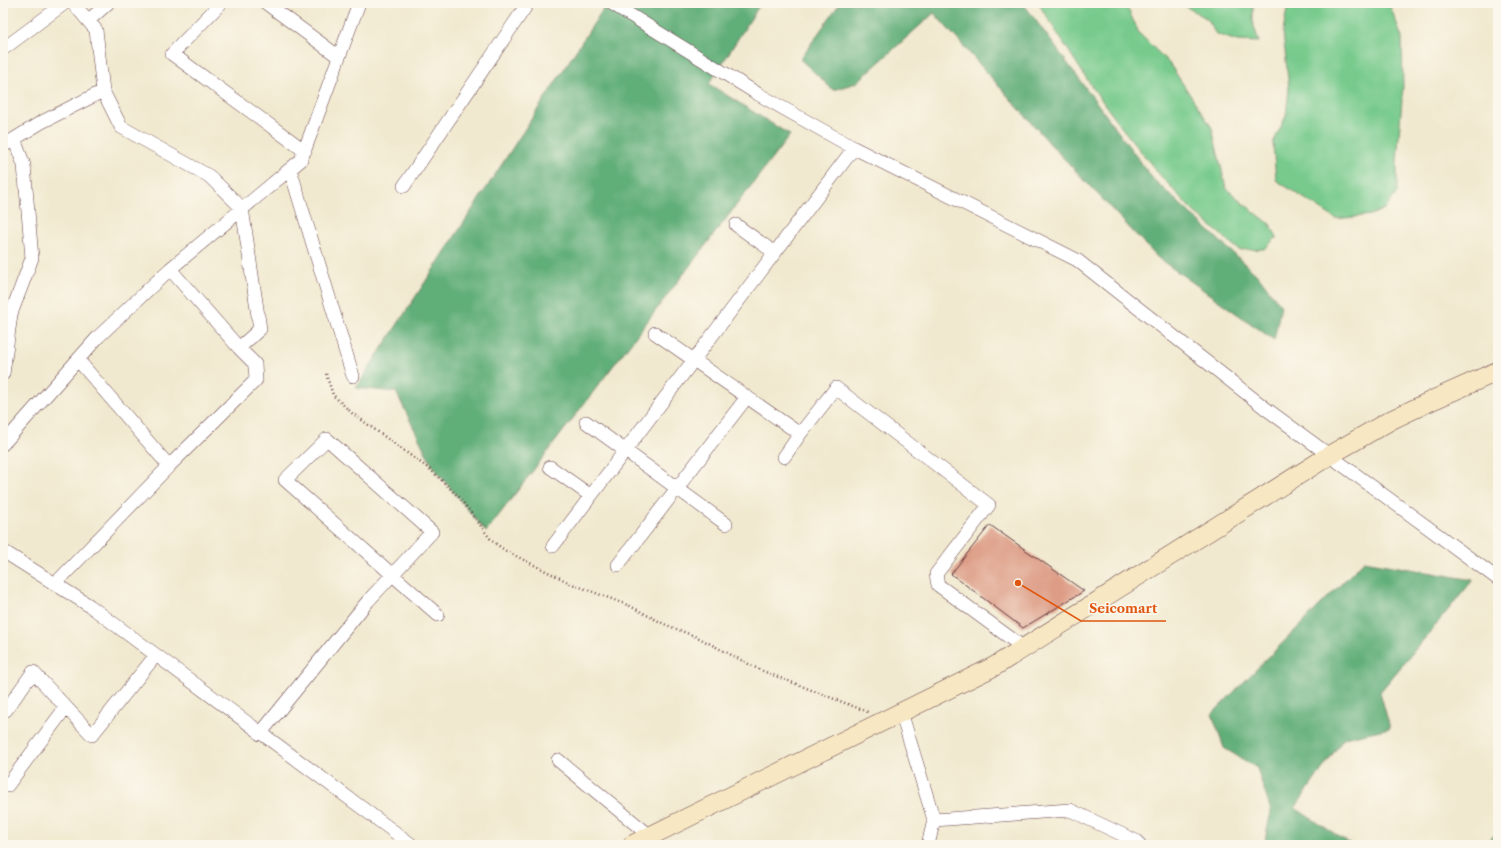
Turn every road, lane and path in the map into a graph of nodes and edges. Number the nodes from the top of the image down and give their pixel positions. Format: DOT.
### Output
graph roads {
  1 [pos="65,3"];
  2 [pos="73,3"];
  3 [pos="108,3"];
  4 [pos="221,3"];
  5 [pos="266,3"];
  6 [pos="359,3"];
  7 [pos="528,3"];
  8 [pos="611,3"];
  9 [pos="88,21"];
  10 [pos="3,49"];
  11 [pos="339,57"];
  12 [pos="103,91"];
  13 [pos="8,143"];
  14 [pos="854,148"];
  15 [pos="305,151"];
  16 [pos="290,169"];
  17 [pos="404,186"];
  18 [pos="242,208"];
  19 [pos="736,225"];
  20 [pos="775,253"];
  21 [pos="170,269"];
  22 [pos="655,333"];
  23 [pos="239,348"];
  24 [pos="78,360"];
  25 [pos="694,360"];
  26 [pos="1498,371"];
  27 [pos="3,374"];
  28 [pos="326,374"];
  29 [pos="353,376"];
  30 [pos="747,398"];
  31 [pos="586,422"];
  32 [pos="800,434"];
  33 [pos="3,444"];
  34 [pos="625,451"];
  35 [pos="1330,455"];
  36 [pos="784,457"];
  37 [pos="169,466"];
  38 [pos="550,467"];
  39 [pos="677,489"];
  40 [pos="591,496"];
  41 [pos="726,524"];
  42 [pos="553,546"];
  43 [pos="3,551"];
  44 [pos="618,565"];
  45 [pos="392,575"];
  46 [pos="1498,579"];
  47 [pos="55,584"];
  48 [pos="438,615"];
  49 [pos="1024,648"];
  50 [pos="156,655"];
  51 [pos="66,707"];
  52 [pos="6,710"];
  53 [pos="894,715"];
  54 [pos="260,734"];
  55 [pos="558,760"];
  56 [pos="3,783"];
  57 [pos="934,820"];
  58 [pos="650,836"];
  59 [pos="412,845"];
  60 [pos="632,845"];
  61 [pos="928,845"];
  62 [pos="1140,845"];
  1 -- 10 [label="street"];
  2 -- 9 [label="street"];
  3 -- 9 [label="street"];
  4 -- 15 [label="street"];
  5 -- 11 [label="street"];
  6 -- 11 [label="street"];
  7 -- 17 [label="street"];
  8 -- 14 [label="street"];
  9 -- 12 [label="street"];
  11 -- 15 [label="street"];
  12 -- 13 [label="street"];
  12 -- 18 [label="street"];
  13 -- 27 [label="street"];
  14 -- 20 [label="street"];
  14 -- 35 [label="street"];
  15 -- 16 [label="street"];
  16 -- 18 [label="street"];
  16 -- 29 [label="street"];
  18 -- 21 [label="street"];
  18 -- 23 [label="street"];
  19 -- 20 [label="street"];
  20 -- 25 [label="street"];
  21 -- 23 [label="street"];
  21 -- 24 [label="street"];
  22 -- 25 [label="street"];
  23 -- 37 [label="street"];
  24 -- 33 [label="street"];
  24 -- 37 [label="street"];
  25 -- 30 [label="street"];
  25 -- 34 [label="street"];
  26 -- 35 [label="street"];
  28 -- 53 [label="path"];
  30 -- 32 [label="street"];
  30 -- 39 [label="street"];
  31 -- 34 [label="street"];
  32 -- 36 [label="street"];
  32 -- 49 [label="street"];
  34 -- 39 [label="street"];
  34 -- 40 [label="street"];
  35 -- 46 [label="street"];
  35 -- 49 [label="street"];
  37 -- 47 [label="street"];
  38 -- 40 [label="street"];
  39 -- 41 [label="street"];
  39 -- 44 [label="street"];
  40 -- 42 [label="street"];
  43 -- 47 [label="street"];
  45 -- 45 [label="street"];
  45 -- 48 [label="street"];
  45 -- 54 [label="street"];
  47 -- 50 [label="street"];
  49 -- 53 [label="street"];
  50 -- 51 [label="street"];
  50 -- 54 [label="street"];
  51 -- 52 [label="street"];
  51 -- 56 [label="street"];
  53 -- 57 [label="street"];
  53 -- 58 [label="street"];
  54 -- 59 [label="street"];
  55 -- 58 [label="street"];
  57 -- 61 [label="street"];
  57 -- 62 [label="street"];
  58 -- 60 [label="street"];
}
